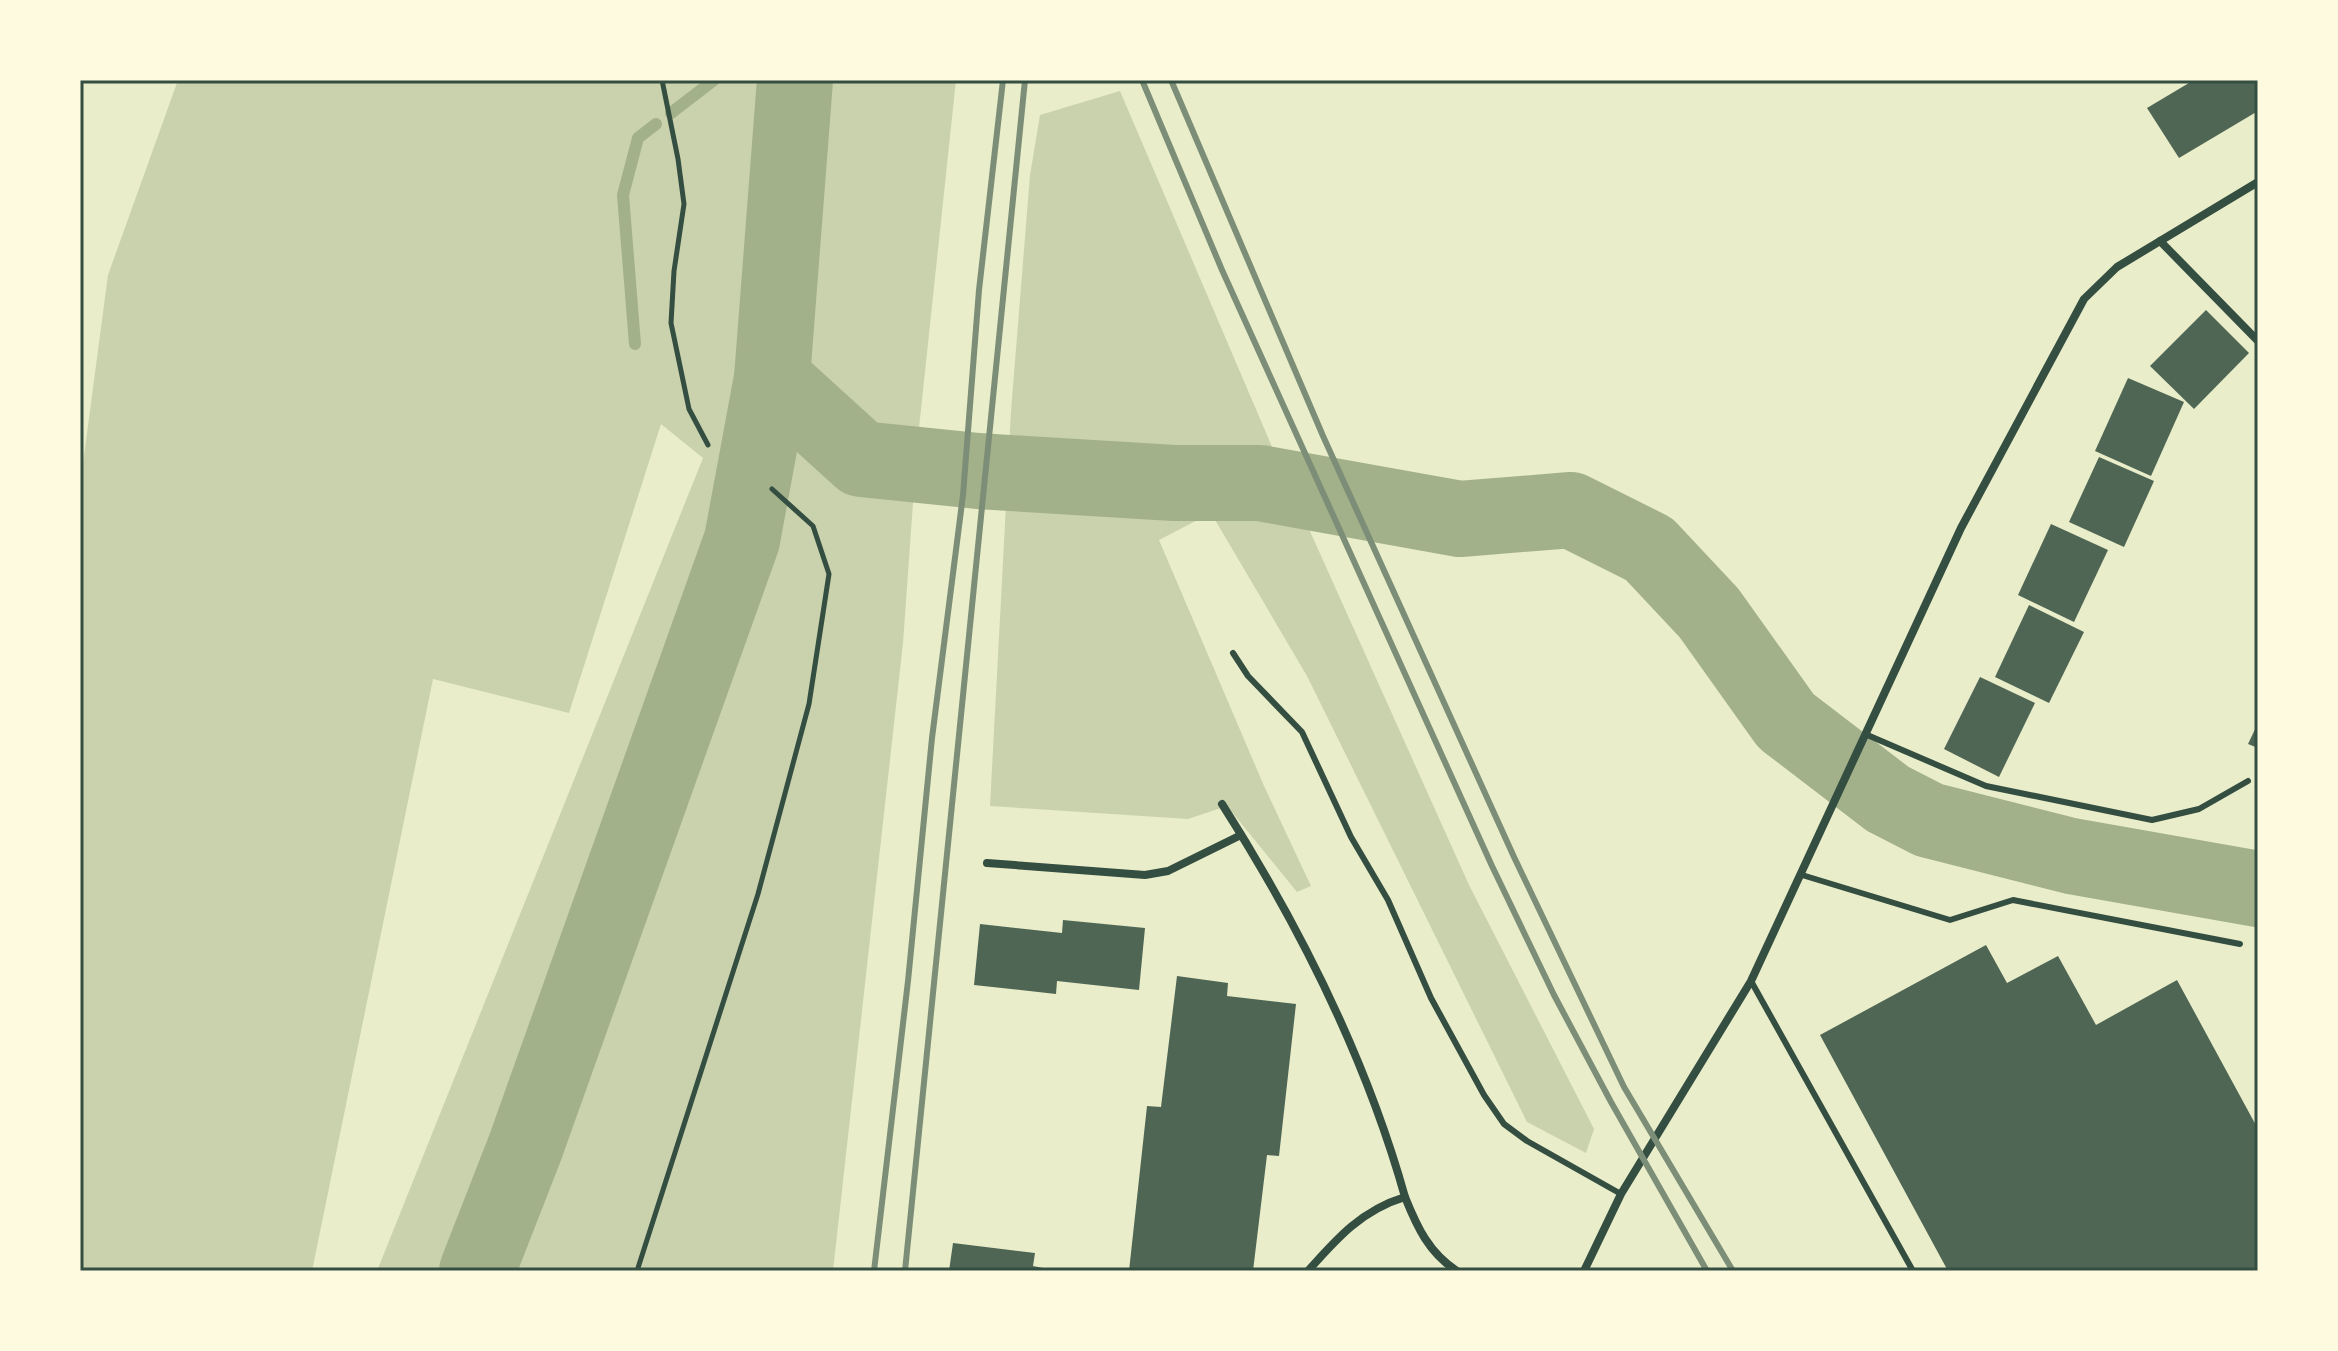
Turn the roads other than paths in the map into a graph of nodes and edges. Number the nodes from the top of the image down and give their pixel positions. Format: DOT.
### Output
graph roads {
  1 [pos="2258,182"];
  2 [pos="2160,241"];
  3 [pos="2258,341"];
  4 [pos="1233,653"];
  5 [pos="1865,734"];
  6 [pos="2248,781"];
  7 [pos="1222,804"];
  8 [pos="1241,835"];
  9 [pos="987,863"];
  10 [pos="1802,875"];
  11 [pos="2240,944"];
  12 [pos="1751,981"];
  13 [pos="1621,1194"];
  14 [pos="1405,1197"];
  15 [pos="1308,1271"];
  16 [pos="1457,1271"];
  17 [pos="1584,1271"];
  18 [pos="1913,1271"];
  1 -- 2 [label="street"];
  2 -- 3 [label="street"];
  2 -- 5 [label="street"];
  4 -- 13 [label="lane"];
  5 -- 6 [label="lane"];
  5 -- 10 [label="street"];
  7 -- 8 [label="street"];
  8 -- 9 [label="street"];
  8 -- 14 [label="street"];
  10 -- 11 [label="lane"];
  10 -- 12 [label="street"];
  12 -- 13 [label="street"];
  12 -- 18 [label="lane"];
  13 -- 17 [label="street"];
  14 -- 15 [label="street"];
  14 -- 16 [label="street"];
}
